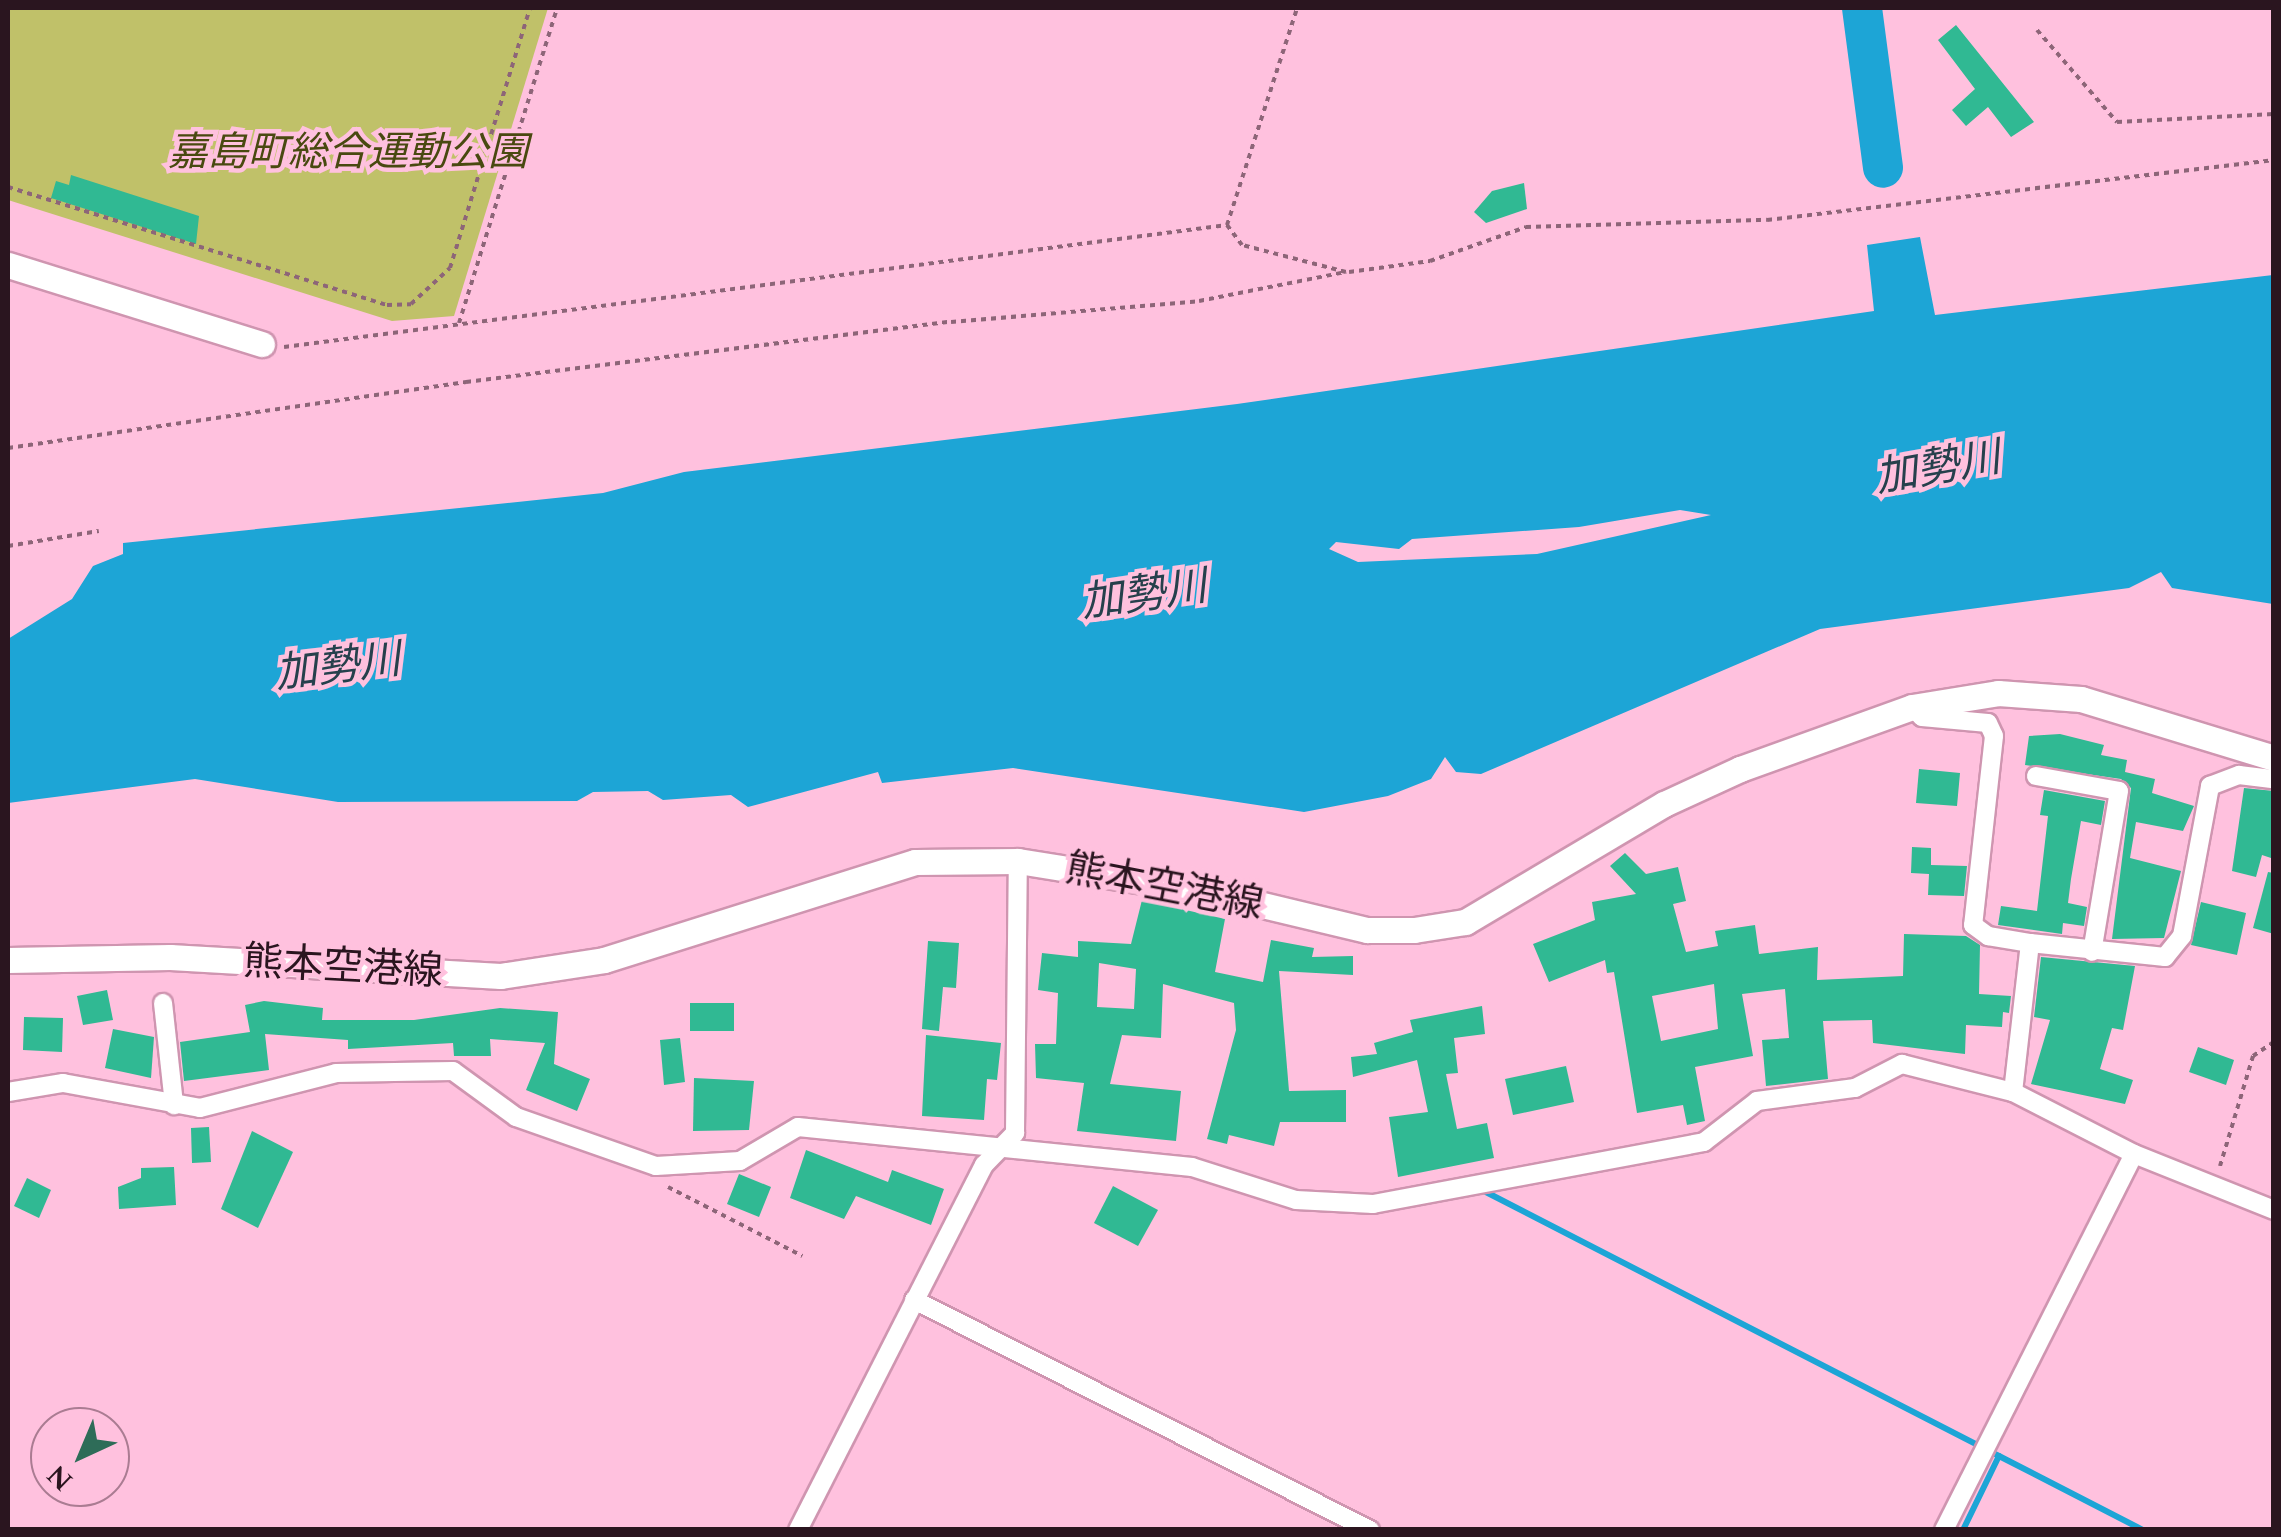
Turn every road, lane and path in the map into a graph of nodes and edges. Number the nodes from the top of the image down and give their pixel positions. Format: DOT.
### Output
graph roads {
  1 [pos="530,8"];
  2 [pos="557,8"];
  3 [pos="1297,8"];
  4 [pos="2037,30"];
  5 [pos="2274,114"];
  6 [pos="2274,160"];
  7 [pos="8,187"];
  8 [pos="1227,225"];
  9 [pos="8,265"];
  10 [pos="1346,272"];
  11 [pos="459,323"];
  12 [pos="262,344"];
  13 [pos="8,448"];
  14 [pos="100,531"];
  15 [pos="8,546"];
  16 [pos="1912,707"];
  17 [pos="2274,758"];
  18 [pos="2036,776"];
  19 [pos="2274,779"];
  20 [pos="1018,861"];
  21 [pos="2030,944"];
  22 [pos="2092,952"];
  23 [pos="8,960"];
  24 [pos="163,1003"];
  25 [pos="2274,1042"];
  26 [pos="8,1092"];
  27 [pos="2013,1092"];
  28 [pos="174,1105"];
  29 [pos="1004,1146"];
  30 [pos="2134,1154"];
  31 [pos="656,1166"];
  32 [pos="2214,1185"];
  33 [pos="2274,1210"];
  34 [pos="802,1256"];
  35 [pos="914,1300"];
  36 [pos="798,1530"];
  37 [pos="1370,1530"];
  38 [pos="1944,1530"];
  1 -- 7 [label="path"];
  2 -- 11 [label="path"];
  3 -- 8 [label="path"];
  4 -- 5 [label="path"];
  6 -- 10 [label="path"];
  8 -- 10 [label="path"];
  8 -- 11 [label="path"];
  9 -- 12 [label="main road"];
  10 -- 13 [label="path"];
  11 -- 12 [label="path"];
  14 -- 15 [label="path"];
  16 -- 17 [label="main road, 熊本空港線"];
  16 -- 20 [label="main road, 熊本空港線"];
  16 -- 21 [label="street"];
  18 -- 22 [label="street"];
  19 -- 22 [label="street"];
  20 -- 23 [label="main road, 熊本空港線"];
  20 -- 29 [label="street"];
  21 -- 22 [label="street"];
  21 -- 27 [label="street"];
  24 -- 28 [label="street"];
  25 -- 32 [label="path"];
  26 -- 28 [label="street"];
  27 -- 29 [label="street"];
  27 -- 30 [label="street"];
  28 -- 31 [label="street"];
  29 -- 31 [label="street"];
  29 -- 35 [label="street"];
  30 -- 32 [label="street"];
  30 -- 38 [label="street"];
  31 -- 34 [label="path"];
  32 -- 33 [label="street"];
  35 -- 36 [label="street"];
  35 -- 37 [label="street"];
}
